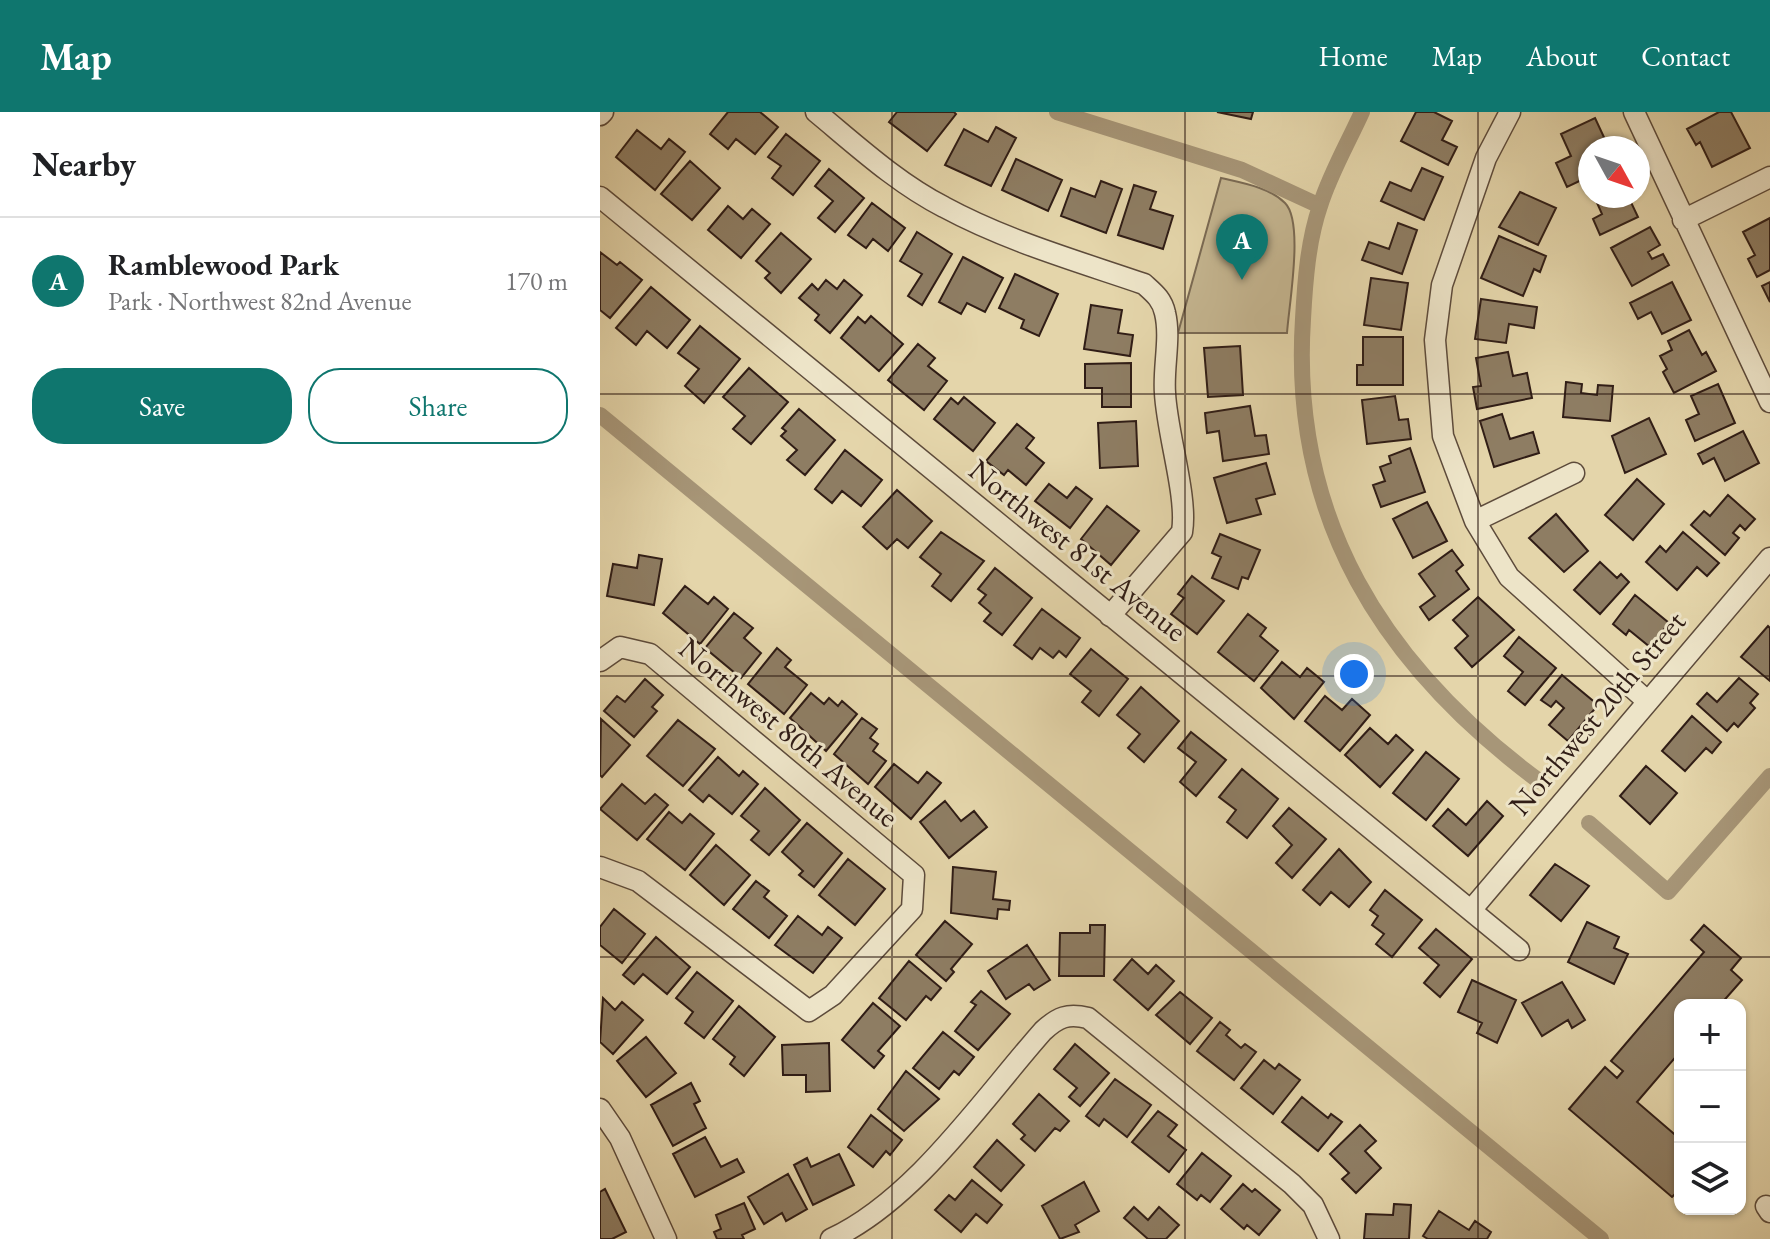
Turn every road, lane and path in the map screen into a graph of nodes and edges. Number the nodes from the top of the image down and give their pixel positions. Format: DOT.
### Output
graph roads {
  1 [pos="816,112"];
  2 [pos="1510,112"];
  3 [pos="1634,112"];
  4 [pos="1770,177"];
  5 [pos="600,197"];
  6 [pos="1683,220"];
  7 [pos="1770,402"];
  8 [pos="1574,473"];
  9 [pos="1475,521"];
  10 [pos="1770,558"];
  11 [pos="1110,616"];
  12 [pos="600,661"];
  13 [pos="1646,700"];
  14 [pos="600,867"];
  15 [pos="1472,909"];
  16 [pos="1519,950"];
  17 [pos="600,1109"];
  18 [pos="867,1232"];
  19 [pos="666,1239"];
  20 [pos="831,1239"];
  21 [pos="1329,1239"];
  1 -- 11 [label="street"];
  2 -- 9 [label="street"];
  3 -- 6 [label="street"];
  4 -- 6 [label="street"];
  5 -- 11 [label="street, Northwest 81st Avenue"];
  6 -- 7 [label="street"];
  8 -- 9 [label="street"];
  9 -- 13 [label="street"];
  10 -- 13 [label="street, Northwest 20th Street"];
  11 -- 15 [label="street, Northwest 81st Avenue"];
  12 -- 14 [label="street, Northwest 80th Avenue"];
  13 -- 15 [label="street, Northwest 20th Street"];
  15 -- 16 [label="street, Northwest 81st Avenue"];
  17 -- 19 [label="street"];
  18 -- 20 [label="street"];
  18 -- 21 [label="street"];
}
